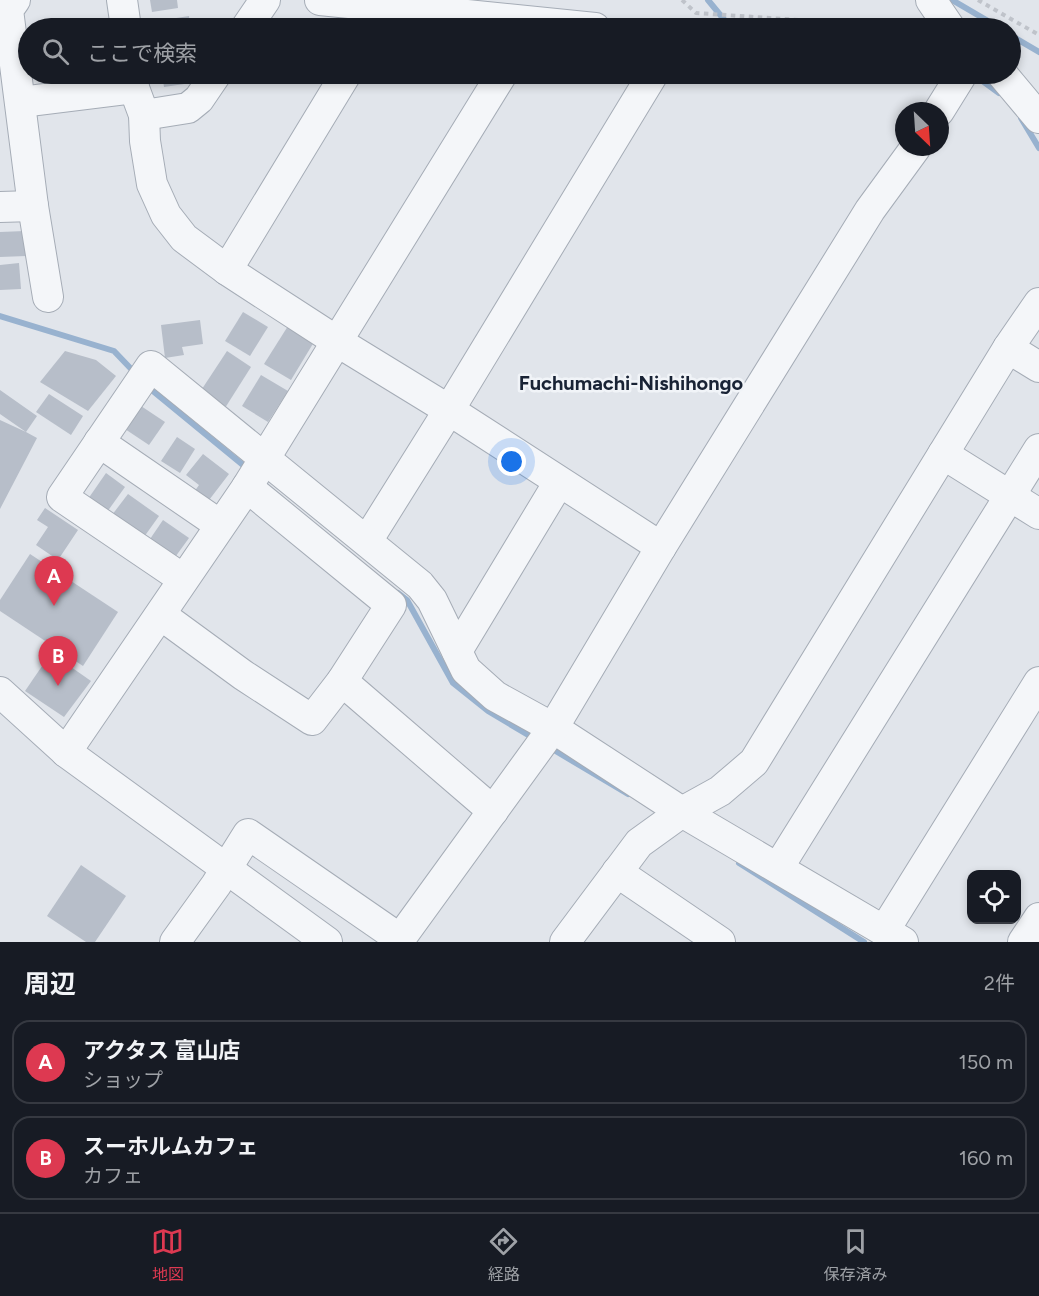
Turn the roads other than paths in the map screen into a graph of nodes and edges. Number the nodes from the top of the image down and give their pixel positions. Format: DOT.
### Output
graph roads {
  1 [pos="15,0"];
  2 [pos="122,0"];
  3 [pos="265,0"];
  4 [pos="320,0"];
  5 [pos="931,0"];
  6 [pos="125,18"];
  7 [pos="253,18"];
  8 [pos="379,18"];
  9 [pos="943,18"];
  10 [pos="18,81"];
  11 [pos="18,84"];
  12 [pos="210,84"];
  13 [pos="340,84"];
  14 [pos="496,84"];
  15 [pos="647,84"];
  16 [pos="956,84"];
  17 [pos="1010,84"];
  18 [pos="137,92"];
  19 [pos="21,102"];
  20 [pos="945,102"];
  21 [pos="1039,118"];
  22 [pos="909,156"];
  23 [pos="33,206"];
  24 [pos="0,207"];
  25 [pos="227,270"];
  26 [pos="48,297"];
  27 [pos="1039,303"];
  28 [pos="338,342"];
  29 [pos="1008,348"];
  30 [pos="1039,367"];
  31 [pos="449,410"];
  32 [pos="99,442"];
  33 [pos="1039,449"];
  34 [pos="943,454"];
  35 [pos="265,459"];
  36 [pos="559,482"];
  37 [pos="247,488"];
  38 [pos="1010,495"];
  39 [pos="1039,514"];
  40 [pos="220,525"];
  41 [pos="367,541"];
  42 [pos="661,547"];
  43 [pos="183,579"];
  44 [pos="161,615"];
  45 [pos="457,651"];
  46 [pos="342,681"];
  47 [pos="1039,682"];
  48 [pos="0,692"];
  49 [pos="552,728"];
  50 [pos="66,752"];
  51 [pos="493,811"];
  52 [pos="682,812"];
  53 [pos="226,868"];
  54 [pos="778,868"];
  55 [pos="617,872"];
  56 [pos="1039,918"];
  57 [pos="893,937"];
  58 [pos="175,942"];
  59 [pos="327,942"];
  60 [pos="565,942"];
  61 [pos="720,942"];
  62 [pos="1023,942"];
  1 -- 10 [label="street"];
  2 -- 6 [label="street"];
  3 -- 7 [label="street"];
  4 -- 8 [label="street"];
  5 -- 9 [label="street"];
  11 -- 19 [label="street"];
  12 -- 18 [label="street"];
  13 -- 25 [label="street"];
  14 -- 28 [label="street"];
  15 -- 31 [label="street"];
  16 -- 20 [label="street"];
  17 -- 21 [label="street"];
  18 -- 19 [label="street"];
  18 -- 25 [label="street"];
  19 -- 23 [label="street"];
  22 -- 42 [label="street"];
  23 -- 24 [label="street"];
  23 -- 26 [label="street"];
  25 -- 28 [label="street"];
  27 -- 29 [label="street"];
  28 -- 31 [label="street"];
  28 -- 35 [label="street"];
  29 -- 30 [label="street"];
  29 -- 34 [label="street"];
  31 -- 36 [label="street"];
  31 -- 41 [label="street"];
  32 -- 35 [label="street"];
  32 -- 40 [label="street"];
  32 -- 43 [label="street"];
  33 -- 38 [label="street"];
  34 -- 38 [label="street"];
  34 -- 52 [label="street"];
  35 -- 37 [label="street"];
  35 -- 41 [label="street"];
  36 -- 42 [label="street"];
  36 -- 45 [label="street"];
  37 -- 40 [label="street"];
  37 -- 46 [label="street"];
  38 -- 39 [label="street"];
  38 -- 54 [label="street"];
  40 -- 43 [label="street"];
  41 -- 45 [label="street"];
  42 -- 49 [label="street"];
  43 -- 44 [label="street"];
  44 -- 46 [label="street"];
  44 -- 50 [label="street"];
  45 -- 49 [label="street"];
  46 -- 51 [label="street"];
  47 -- 57 [label="street"];
  48 -- 50 [label="street"];
  49 -- 51 [label="street"];
  49 -- 52 [label="street"];
  50 -- 53 [label="street"];
  51 -- 53 [label="street"];
  52 -- 54 [label="street"];
  52 -- 55 [label="street"];
  53 -- 58 [label="street"];
  53 -- 59 [label="street"];
  54 -- 57 [label="street"];
  55 -- 60 [label="street"];
  55 -- 61 [label="street"];
  56 -- 62 [label="street"];
}
